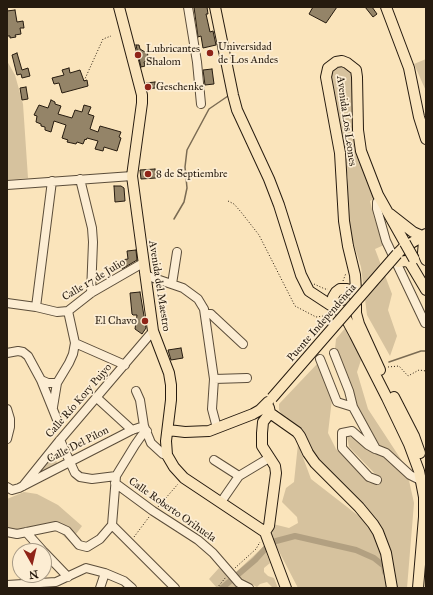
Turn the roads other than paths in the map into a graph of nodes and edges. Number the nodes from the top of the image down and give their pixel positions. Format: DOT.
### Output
graph roads {
  1 [pos="119,7"];
  2 [pos="188,7"];
  3 [pos="215,7"];
  4 [pos="386,7"];
  5 [pos="201,104"];
  6 [pos="426,139"];
  7 [pos="132,176"];
  8 [pos="80,179"];
  9 [pos="52,181"];
  10 [pos="7,185"];
  11 [pos="380,200"];
  12 [pos="386,212"];
  13 [pos="424,238"];
  14 [pos="177,252"];
  15 [pos="400,253"];
  16 [pos="426,260"];
  17 [pos="143,263"];
  18 [pos="350,269"];
  19 [pos="145,275"];
  20 [pos="426,280"];
  21 [pos="172,284"];
  22 [pos="309,284"];
  23 [pos="337,288"];
  24 [pos="426,290"];
  25 [pos="91,293"];
  26 [pos="355,299"];
  27 [pos="7,303"];
  28 [pos="36,307"];
  29 [pos="339,310"];
  30 [pos="68,311"];
  31 [pos="205,314"];
  32 [pos="425,323"];
  33 [pos="153,331"];
  34 [pos="75,343"];
  35 [pos="243,344"];
  36 [pos="7,353"];
  37 [pos="334,353"];
  38 [pos="320,358"];
  39 [pos="125,365"];
  40 [pos="247,378"];
  41 [pos="214,379"];
  42 [pos="41,380"];
  43 [pos="57,383"];
  44 [pos="136,391"];
  45 [pos="97,398"];
  46 [pos="353,407"];
  47 [pos="53,408"];
  48 [pos="7,409"];
  49 [pos="266,411"];
  50 [pos="58,422"];
  51 [pos="217,428"];
  52 [pos="146,429"];
  53 [pos="132,430"];
  54 [pos="168,430"];
  55 [pos="7,439"];
  56 [pos="60,440"];
  57 [pos="376,449"];
  58 [pos="167,455"];
  59 [pos="269,458"];
  60 [pos="214,460"];
  61 [pos="70,462"];
  62 [pos="239,476"];
  63 [pos="424,477"];
  64 [pos="116,480"];
  65 [pos="377,480"];
  66 [pos="23,486"];
  67 [pos="7,487"];
  68 [pos="221,502"];
  69 [pos="112,525"];
  70 [pos="7,532"];
  71 [pos="26,532"];
  72 [pos="267,537"];
  73 [pos="36,543"];
  74 [pos="52,560"];
  75 [pos="426,561"];
  76 [pos="105,573"];
  77 [pos="68,577"];
  78 [pos="7,586"];
  79 [pos="100,588"];
  80 [pos="132,588"];
  81 [pos="175,588"];
  82 [pos="249,588"];
  83 [pos="286,588"];
  84 [pos="392,588"];
  85 [pos="418,588"];
  86 [pos="423,588"];
  1 -- 7 [label="main road, Avenida del Maestro"];
  2 -- 5 [label="street"];
  3 -- 22 [label="main road"];
  4 -- 6 [label="main road"];
  7 -- 8 [label="street"];
  7 -- 17 [label="main road, Avenida del Maestro"];
  8 -- 9 [label="street"];
  8 -- 25 [label="street"];
  9 -- 10 [label="street"];
  9 -- 28 [label="street"];
  11 -- 12 [label="main road, Avenida Los Leones"];
  11 -- 18 [label="main road, Avenida Los Leones"];
  11 -- 32 [label="street"];
  12 -- 13 [label="main road"];
  12 -- 15 [label="main road, Avenida Los Leones"];
  13 -- 15 [label="main road, Puente Independencia"];
  13 -- 16 [label="main road"];
  14 -- 21 [label="street"];
  15 -- 20 [label="main road, Avenida Los Leones, bridge"];
  15 -- 24 [label="main road"];
  15 -- 49 [label="main road, Puente Independencia"];
  17 -- 19 [label="main road, Avenida del Maestro"];
  17 -- 25 [label="street, Calle 17 de Julio"];
  18 -- 23 [label="main road"];
  18 -- 26 [label="main road, Avenida Los Leones"];
  19 -- 21 [label="street"];
  19 -- 33 [label="main road, Avenida del Maestro"];
  21 -- 31 [label="street"];
  22 -- 23 [label="main road"];
  22 -- 29 [label="main road"];
  23 -- 26 [label="main road"];
  23 -- 29 [label="main road"];
  25 -- 30 [label="street, Calle 17 de Julio"];
  26 -- 29 [label="main road"];
  26 -- 63 [label="main road, Avenida Los Leones"];
  27 -- 28 [label="street, Calle 17 de Julio"];
  28 -- 30 [label="street, Calle 17 de Julio"];
  29 -- 63 [label="main road"];
  30 -- 34 [label="street"];
  31 -- 35 [label="street"];
  31 -- 41 [label="street"];
  33 -- 39 [label="street, Calle Río Kory Pujyo"];
  33 -- 54 [label="main road, Avenida del Maestro"];
  34 -- 39 [label="street"];
  34 -- 43 [label="street"];
  36 -- 42 [label="street"];
  37 -- 46 [label="street"];
  38 -- 46 [label="street"];
  39 -- 45 [label="street, Calle Río Kory Pujyo"];
  40 -- 41 [label="street"];
  41 -- 51 [label="street"];
  42 -- 43 [label="street"];
  42 -- 47 [label="street"];
  43 -- 47 [label="street"];
  44 -- 52 [label="street"];
  45 -- 53 [label="street"];
  45 -- 56 [label="street, Calle Río Kory Pujyo"];
  46 -- 57 [label="street"];
  47 -- 50 [label="street"];
  48 -- 55 [label="street"];
  49 -- 51 [label="main road"];
  49 -- 59 [label="main road"];
  49 -- 84 [label="main road"];
  51 -- 54 [label="main road"];
  52 -- 53 [label="street, Calle Del Pilon"];
  52 -- 58 [label="street"];
  52 -- 64 [label="street"];
  53 -- 61 [label="street, Calle Del Pilon"];
  54 -- 58 [label="main road, Avenida del Maestro"];
  56 -- 61 [label="street"];
  56 -- 66 [label="street, Calle Río Kory Pujyo"];
  57 -- 63 [label="street"];
  57 -- 65 [label="street"];
  58 -- 68 [label="main road"];
  59 -- 62 [label="street"];
  59 -- 72 [label="main road"];
  60 -- 62 [label="street"];
  61 -- 64 [label="street, Calle Roberto Orihuela"];
  61 -- 66 [label="street, Calle Del Pilon"];
  62 -- 68 [label="street"];
  63 -- 85 [label="main road"];
  64 -- 69 [label="street"];
  64 -- 82 [label="street, Calle Roberto Orihuela"];
  66 -- 67 [label="street"];
  68 -- 72 [label="main road"];
  69 -- 71 [label="street"];
  69 -- 81 [label="street"];
  70 -- 71 [label="street"];
  71 -- 73 [label="street"];
  72 -- 83 [label="main road"];
  74 -- 77 [label="street"];
  75 -- 86 [label="main road"];
  76 -- 77 [label="street"];
  76 -- 79 [label="street"];
  76 -- 80 [label="street"];
  77 -- 78 [label="street"];
}
